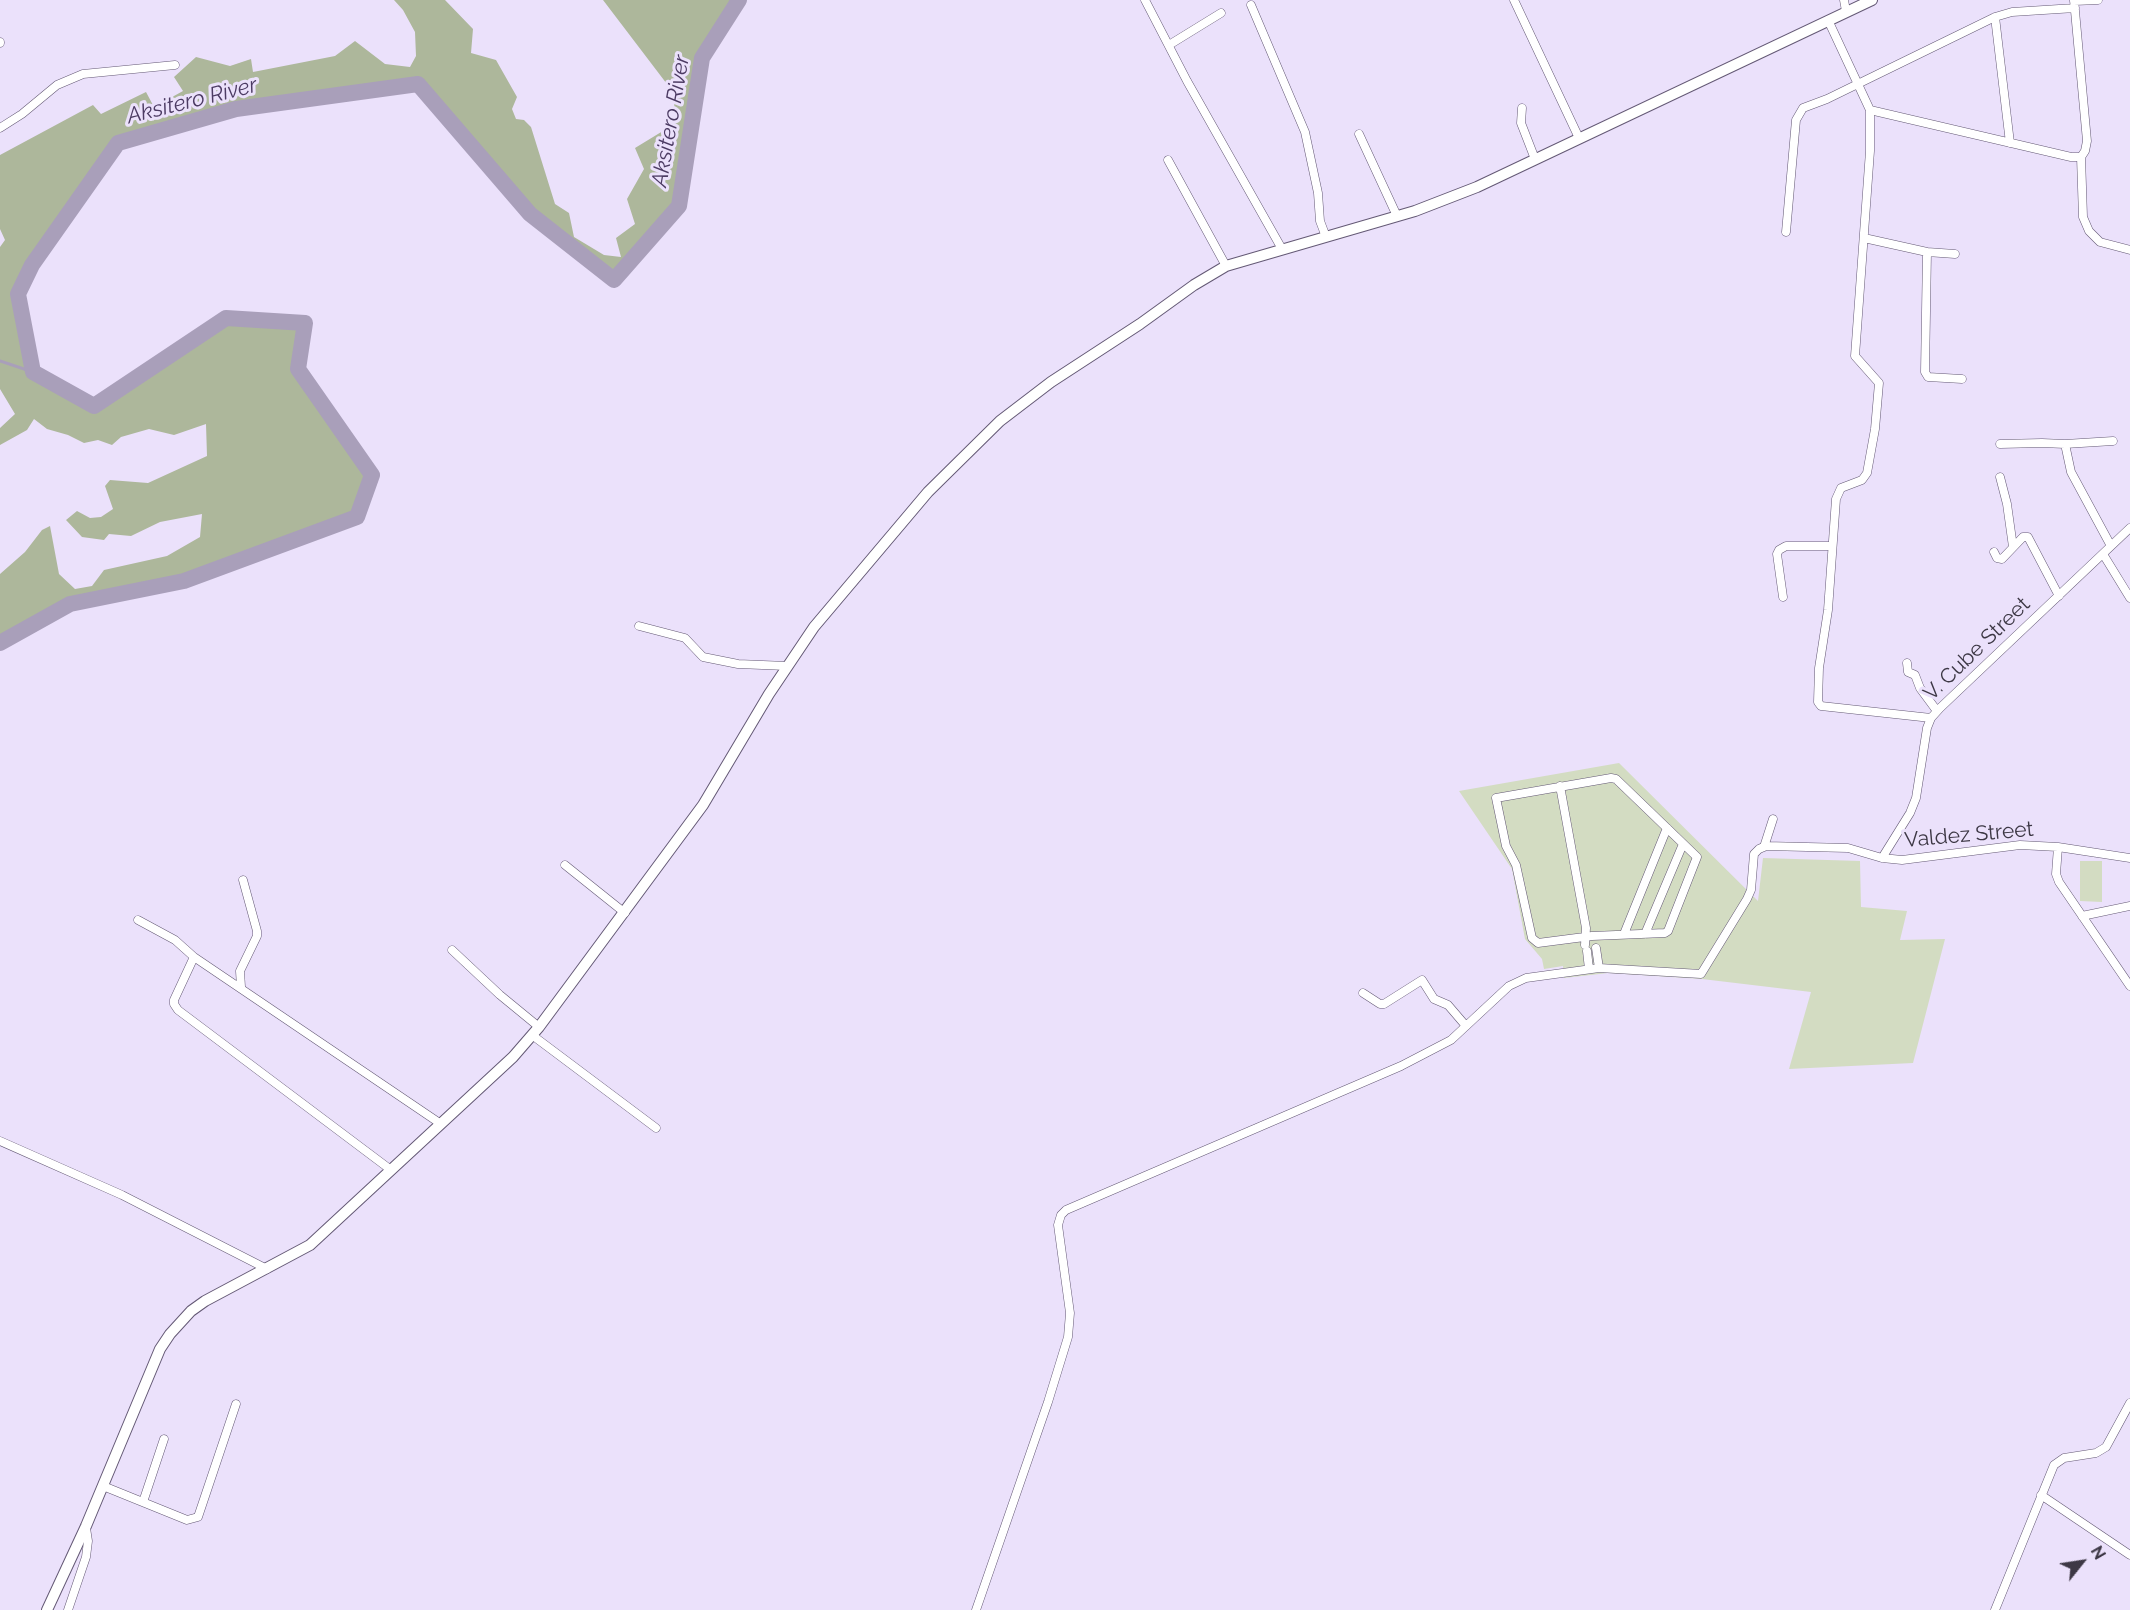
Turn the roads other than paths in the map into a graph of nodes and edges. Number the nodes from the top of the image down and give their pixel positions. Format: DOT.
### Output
graph roads {
  1 [pos="1145,0"];
  2 [pos="1514,0"];
  3 [pos="1872,0"];
  4 [pos="2098,0"];
  5 [pos="2075,3"];
  6 [pos="1251,5"];
  7 [pos="1845,6"];
  8 [pos="1221,13"];
  9 [pos="1995,17"];
  10 [pos="1828,20"];
  11 [pos="1169,45"];
  12 [pos="175,64"];
  13 [pos="1856,83"];
  14 [pos="1522,108"];
  15 [pos="1870,110"];
  16 [pos="0,128"];
  17 [pos="1359,134"];
  18 [pos="1579,138"];
  19 [pos="2010,143"];
  20 [pos="2081,157"];
  21 [pos="1535,159"];
  22 [pos="1168,160"];
  23 [pos="1397,216"];
  24 [pos="1786,232"];
  25 [pos="1326,237"];
  26 [pos="1864,238"];
  27 [pos="1282,249"];
  28 [pos="2130,250"];
  29 [pos="1927,252"];
  30 [pos="1955,254"];
  31 [pos="1226,266"];
  32 [pos="1962,379"];
  33 [pos="2113,441"];
  34 [pos="2000,444"];
  35 [pos="2065,444"];
  36 [pos="2000,477"];
  37 [pos="2130,528"];
  38 [pos="1832,546"];
  39 [pos="2111,546"];
  40 [pos="2013,547"];
  41 [pos="1994,552"];
  42 [pos="2103,554"];
  43 [pos="2059,596"];
  44 [pos="1783,597"];
  45 [pos="2130,598"];
  46 [pos="639,626"];
  47 [pos="1907,663"];
  48 [pos="787,666"];
  49 [pos="1934,715"];
  50 [pos="1560,786"];
  51 [pos="1773,819"];
  52 [pos="1667,828"];
  53 [pos="1683,844"];
  54 [pos="1764,847"];
  55 [pos="2058,847"];
  56 [pos="1882,858"];
  57 [pos="2130,858"];
  58 [pos="566,865"];
  59 [pos="243,880"];
  60 [pos="2130,906"];
  61 [pos="625,913"];
  62 [pos="2082,916"];
  63 [pos="138,920"];
  64 [pos="1624,934"];
  65 [pos="1646,934"];
  66 [pos="1590,943"];
  67 [pos="452,950"];
  68 [pos="194,957"];
  69 [pos="1599,968"];
  70 [pos="1589,969"];
  71 [pos="2130,986"];
  72 [pos="241,987"];
  73 [pos="1363,993"];
  74 [pos="1466,1026"];
  75 [pos="536,1031"];
  76 [pos="441,1124"];
  77 [pos="656,1128"];
  78 [pos="0,1141"];
  79 [pos="391,1170"];
  80 [pos="267,1269"];
  81 [pos="2130,1403"];
  82 [pos="236,1404"];
  83 [pos="164,1438"];
  84 [pos="103,1486"];
  85 [pos="2041,1494"];
  86 [pos="143,1502"];
  87 [pos="86,1526"];
  88 [pos="2130,1555"];
  89 [pos="47,1610"];
  90 [pos="68,1610"];
  91 [pos="976,1610"];
  92 [pos="1995,1610"];
  1 -- 11 [label="street"];
  2 -- 18 [label="street"];
  3 -- 7 [label="street"];
  4 -- 5 [label="street"];
  5 -- 9 [label="street"];
  5 -- 20 [label="street"];
  6 -- 25 [label="street"];
  7 -- 10 [label="street"];
  8 -- 11 [label="street"];
  9 -- 13 [label="street"];
  9 -- 19 [label="street"];
  10 -- 13 [label="street"];
  10 -- 18 [label="street"];
  11 -- 27 [label="street"];
  12 -- 16 [label="street"];
  13 -- 15 [label="street"];
  13 -- 24 [label="street"];
  14 -- 21 [label="street"];
  15 -- 19 [label="street"];
  15 -- 26 [label="street"];
  17 -- 23 [label="street"];
  18 -- 21 [label="street"];
  19 -- 20 [label="street"];
  20 -- 28 [label="street"];
  21 -- 23 [label="street"];
  22 -- 31 [label="street"];
  23 -- 25 [label="street"];
  25 -- 27 [label="street"];
  26 -- 29 [label="street"];
  26 -- 38 [label="street"];
  27 -- 31 [label="street"];
  29 -- 30 [label="street"];
  29 -- 32 [label="street"];
  31 -- 48 [label="street"];
  33 -- 35 [label="street"];
  34 -- 35 [label="street"];
  35 -- 39 [label="street"];
  36 -- 40 [label="street"];
  37 -- 39 [label="street, V. Cube Street"];
  38 -- 44 [label="street"];
  38 -- 49 [label="street"];
  39 -- 42 [label="street, V. Cube Street"];
  40 -- 41 [label="street"];
  40 -- 43 [label="street"];
  42 -- 43 [label="street, V. Cube Street"];
  42 -- 45 [label="street"];
  43 -- 49 [label="street, V. Cube Street"];
  46 -- 48 [label="street"];
  47 -- 49 [label="street"];
  48 -- 61 [label="street"];
  49 -- 56 [label="street, V. Cube Street"];
  50 -- 52 [label="street"];
  50 -- 66 [label="street"];
  50 -- 66 [label="street"];
  51 -- 54 [label="street"];
  52 -- 53 [label="street"];
  52 -- 64 [label="street"];
  53 -- 65 [label="street"];
  53 -- 65 [label="street"];
  54 -- 56 [label="street, Valdez Street"];
  54 -- 69 [label="street"];
  55 -- 56 [label="street, Valdez Street"];
  55 -- 57 [label="street, Valdez Street"];
  55 -- 62 [label="street"];
  58 -- 61 [label="street"];
  59 -- 72 [label="street"];
  60 -- 62 [label="street"];
  61 -- 75 [label="street"];
  62 -- 71 [label="street"];
  63 -- 68 [label="street"];
  64 -- 65 [label="street"];
  64 -- 66 [label="street"];
  66 -- 69 [label="street"];
  66 -- 70 [label="street"];
  67 -- 75 [label="street"];
  68 -- 72 [label="street"];
  68 -- 79 [label="street"];
  69 -- 70 [label="street"];
  70 -- 74 [label="street"];
  72 -- 76 [label="street"];
  73 -- 74 [label="street"];
  74 -- 91 [label="street"];
  75 -- 76 [label="street"];
  75 -- 77 [label="street"];
  76 -- 79 [label="street"];
  78 -- 80 [label="street"];
  79 -- 80 [label="street"];
  80 -- 84 [label="street"];
  81 -- 85 [label="street"];
  82 -- 86 [label="street"];
  83 -- 86 [label="street"];
  84 -- 86 [label="street"];
  84 -- 87 [label="street"];
  85 -- 88 [label="street"];
  85 -- 92 [label="street"];
  87 -- 89 [label="street"];
  87 -- 90 [label="street"];
}
